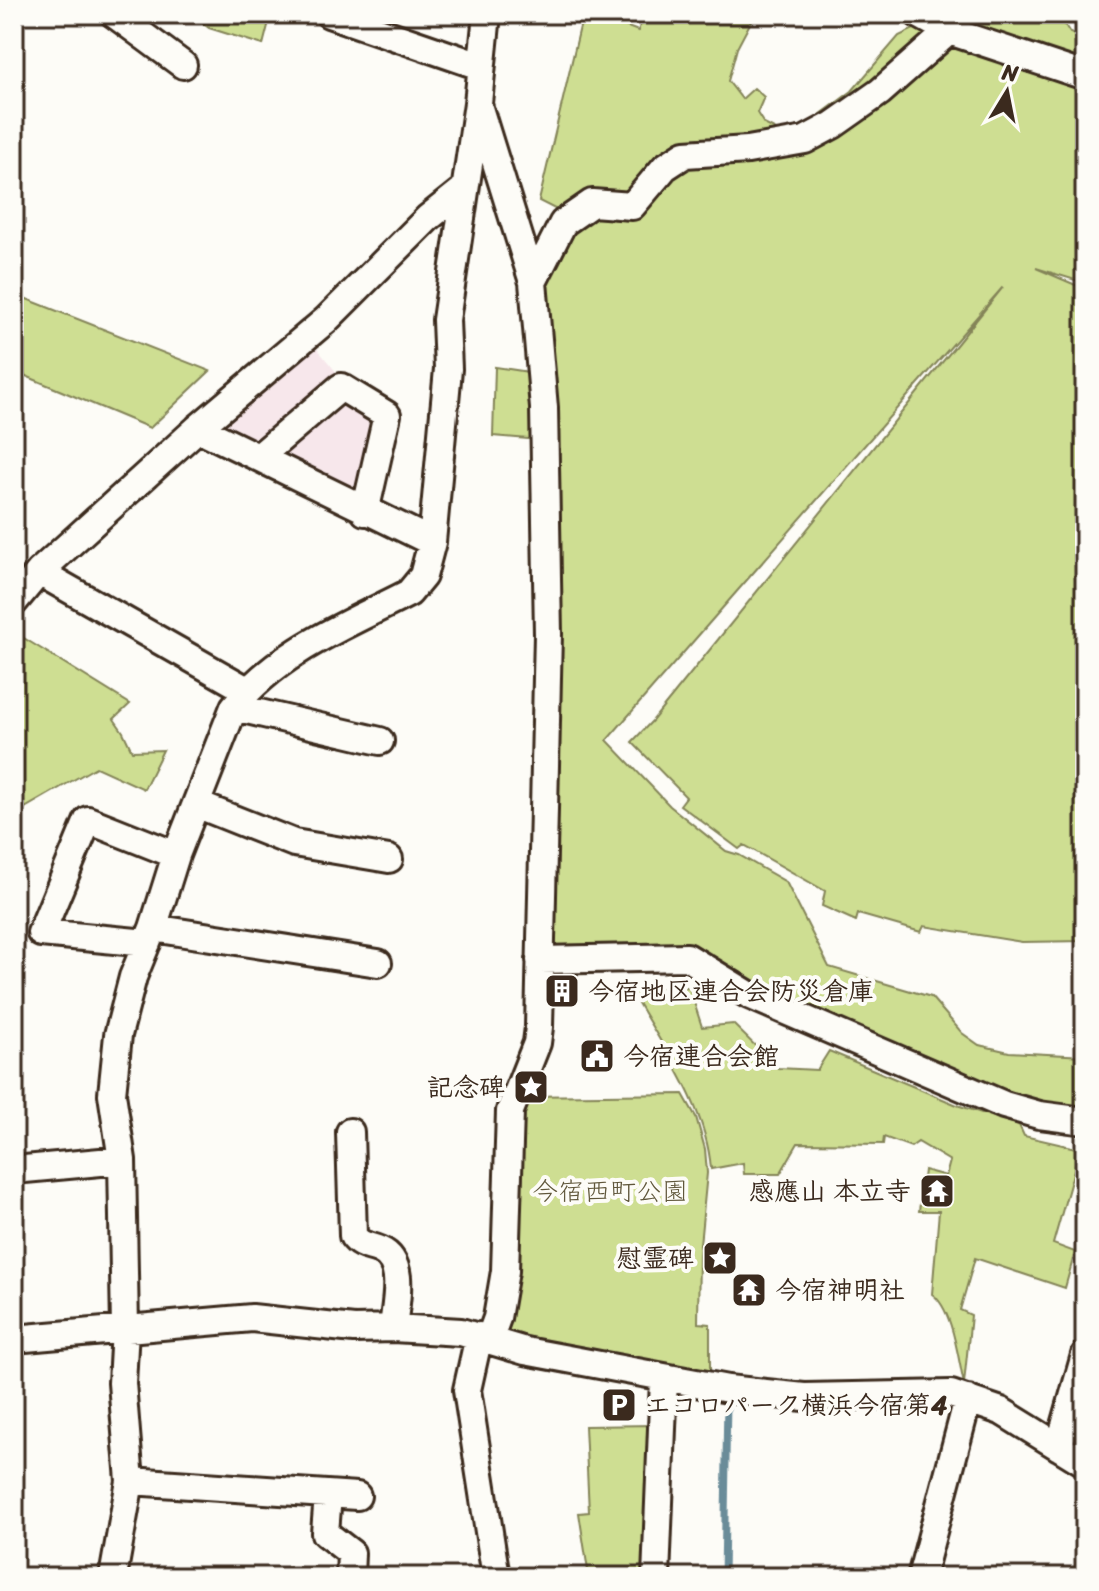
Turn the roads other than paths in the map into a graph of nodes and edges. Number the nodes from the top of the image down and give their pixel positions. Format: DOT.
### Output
graph roads {
  1 [pos="114,14"];
  2 [pos="329,14"];
  3 [pos="487,14"];
  4 [pos="918,14"];
  5 [pos="949,31"];
  6 [pos="183,65"];
  7 [pos="480,66"];
  8 [pos="1085,76"];
  9 [pos="478,103"];
  10 [pos="463,190"];
  11 [pos="533,282"];
  12 [pos="198,428"];
  13 [pos="260,456"];
  14 [pos="365,512"];
  15 [pos="432,542"];
  16 [pos="39,572"];
  17 [pos="14,602"];
  18 [pos="240,698"];
  19 [pos="380,741"];
  20 [pos="196,804"];
  21 [pos="176,855"];
  22 [pos="389,859"];
  23 [pos="150,935"];
  24 [pos="540,960"];
  25 [pos="378,963"];
  26 [pos="1085,1121"];
  27 [pos="350,1132"];
  28 [pos="122,1160"];
  29 [pos="14,1170"];
  30 [pos="393,1328"];
  31 [pos="125,1329"];
  32 [pos="484,1338"];
  33 [pos="14,1339"];
  34 [pos="1085,1355"];
  35 [pos="664,1379"];
  36 [pos="968,1399"];
  37 [pos="1059,1447"];
  38 [pos="1085,1463"];
  39 [pos="130,1481"];
  40 [pos="328,1495"];
  41 [pos="357,1496"];
  42 [pos="113,1577"];
  43 [pos="350,1577"];
  44 [pos="496,1577"];
  45 [pos="656,1577"];
  46 [pos="921,1577"];
  1 -- 6 [label="street"];
  2 -- 7 [label="street"];
  3 -- 7 [label="street"];
  4 -- 5 [label="street"];
  5 -- 8 [label="street"];
  5 -- 11 [label="street"];
  7 -- 9 [label="street"];
  9 -- 10 [label="street"];
  9 -- 11 [label="street"];
  10 -- 12 [label="street"];
  10 -- 15 [label="street"];
  11 -- 24 [label="street"];
  12 -- 13 [label="street"];
  12 -- 16 [label="street"];
  13 -- 14 [label="street"];
  13 -- 14 [label="street"];
  14 -- 15 [label="street"];
  15 -- 18 [label="street"];
  16 -- 17 [label="street"];
  16 -- 18 [label="street"];
  18 -- 19 [label="street"];
  18 -- 20 [label="street"];
  20 -- 21 [label="street"];
  20 -- 22 [label="street"];
  21 -- 23 [label="street"];
  21 -- 23 [label="street"];
  23 -- 25 [label="street"];
  23 -- 28 [label="street"];
  24 -- 26 [label="street"];
  24 -- 32 [label="street"];
  27 -- 30 [label="street"];
  28 -- 29 [label="street"];
  28 -- 31 [label="street"];
  30 -- 31 [label="street"];
  30 -- 32 [label="street"];
  31 -- 33 [label="street"];
  31 -- 39 [label="street"];
  32 -- 35 [label="street"];
  32 -- 44 [label="street"];
  34 -- 37 [label="street"];
  35 -- 36 [label="street"];
  35 -- 45 [label="street"];
  36 -- 37 [label="street"];
  36 -- 46 [label="street"];
  37 -- 38 [label="street"];
  39 -- 40 [label="street"];
  39 -- 42 [label="street"];
  40 -- 41 [label="street"];
  40 -- 43 [label="street"];
}
